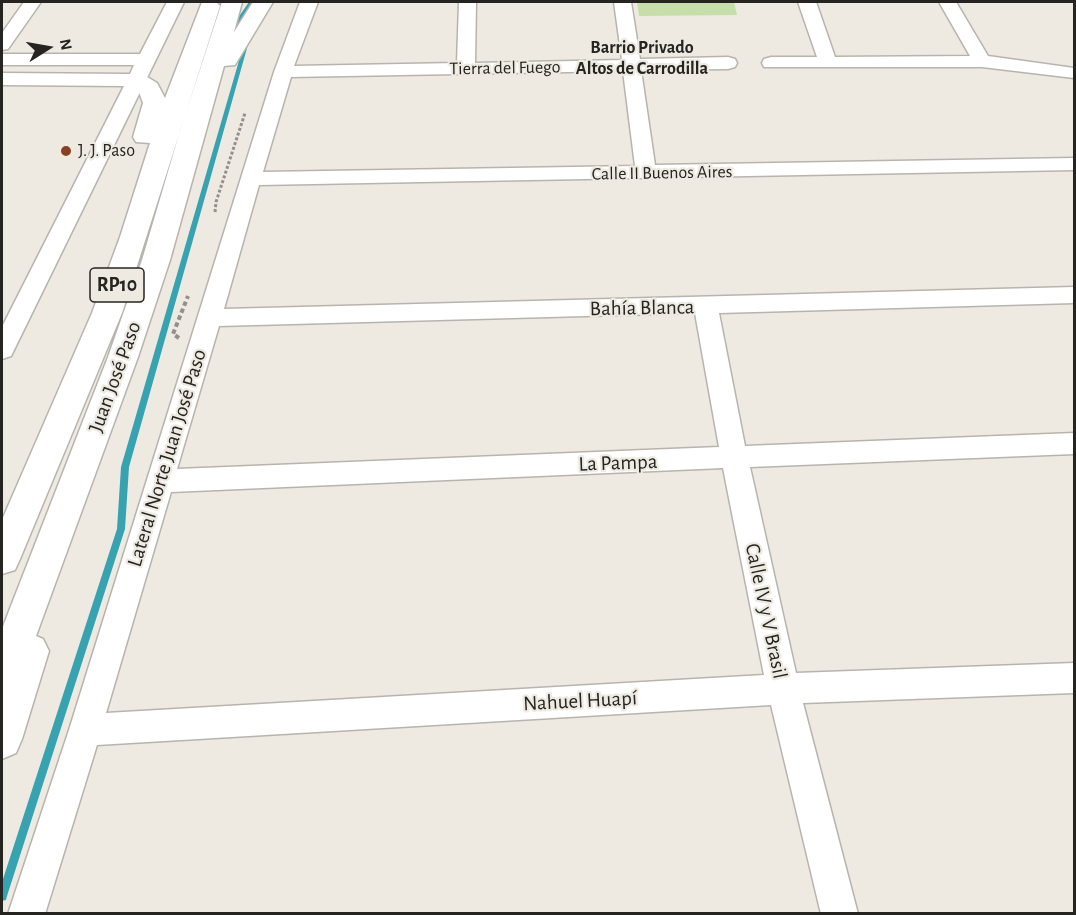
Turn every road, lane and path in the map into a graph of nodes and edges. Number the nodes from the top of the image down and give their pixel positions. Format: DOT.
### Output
graph roads {
  1 [pos="32,2"];
  2 [pos="174,2"];
  3 [pos="210,2"];
  4 [pos="232,2"];
  5 [pos="263,2"];
  6 [pos="309,2"];
  7 [pos="623,2"];
  8 [pos="807,2"];
  9 [pos="948,2"];
  10 [pos="467,3"];
  11 [pos="2,45"];
  12 [pos="2,59"];
  13 [pos="982,61"];
  14 [pos="728,63"];
  15 [pos="771,63"];
  16 [pos="828,63"];
  17 [pos="632,66"];
  18 [pos="466,69"];
  19 [pos="141,70"];
  20 [pos="283,72"];
  21 [pos="1074,73"];
  22 [pos="2,79"];
  23 [pos="192,131"];
  24 [pos="1074,164"];
  25 [pos="646,173"];
  26 [pos="250,179"];
  27 [pos="1074,295"];
  28 [pos="706,306"];
  29 [pos="209,318"];
  30 [pos="2,350"];
  31 [pos="70,403"];
  32 [pos="1074,443"];
  33 [pos="88,453"];
  34 [pos="734,458"];
  35 [pos="161,481"];
  36 [pos="6,547"];
  37 [pos="2,677"];
  38 [pos="1074,678"];
  39 [pos="783,689"];
  40 [pos="85,730"];
  41 [pos="2,739"];
  42 [pos="26,914"];
  43 [pos="840,914"];
  1 -- 11 [label="street"];
  2 -- 19 [label="street"];
  3 -- 31 [label="highway, Juan José Paso / RP10"];
  4 -- 23 [label="highway, Juan José Paso / RP10"];
  5 -- 23 [label="highway"];
  6 -- 20 [label="street, Lateral Norte Juan José Paso"];
  7 -- 17 [label="street"];
  8 -- 16 [label="street"];
  9 -- 13 [label="street"];
  10 -- 18 [label="street"];
  12 -- 19 [label="street"];
  13 -- 16 [label="street"];
  13 -- 21 [label="street"];
  14 -- 17 [label="street, Tierra del Fuego"];
  15 -- 16 [label="street"];
  17 -- 18 [label="street, Tierra del Fuego"];
  17 -- 25 [label="street"];
  18 -- 20 [label="street, Tierra del Fuego"];
  19 -- 22 [label="street"];
  19 -- 30 [label="street"];
  19 -- 31 [label="highway"];
  20 -- 26 [label="street, Lateral Norte Juan José Paso"];
  23 -- 33 [label="highway, Juan José Paso / RP10"];
  24 -- 25 [label="street, Calle II Buenos Aires"];
  25 -- 26 [label="street, Calle II Buenos Aires"];
  26 -- 29 [label="street, Lateral Norte Juan José Paso"];
  27 -- 28 [label="street, Bahía Blanca"];
  28 -- 29 [label="street, Bahía Blanca"];
  28 -- 34 [label="street, Calle IV y V Brasil"];
  29 -- 35 [label="street, Lateral Norte Juan José Paso"];
  31 -- 36 [label="highway, Juan José Paso / RP10"];
  32 -- 34 [label="street, La Pampa"];
  33 -- 37 [label="highway, Juan José Paso / RP10"];
  33 -- 41 [label="highway"];
  34 -- 35 [label="street, La Pampa"];
  34 -- 39 [label="street, Calle IV y V Brasil"];
  35 -- 40 [label="street, Lateral Norte Juan José Paso"];
  38 -- 39 [label="street, Nahuel Huapí"];
  39 -- 40 [label="street, Nahuel Huapí"];
  39 -- 43 [label="street, Calle IV y V Brasil"];
  40 -- 42 [label="street, Lateral Norte Juan José Paso"];
}
